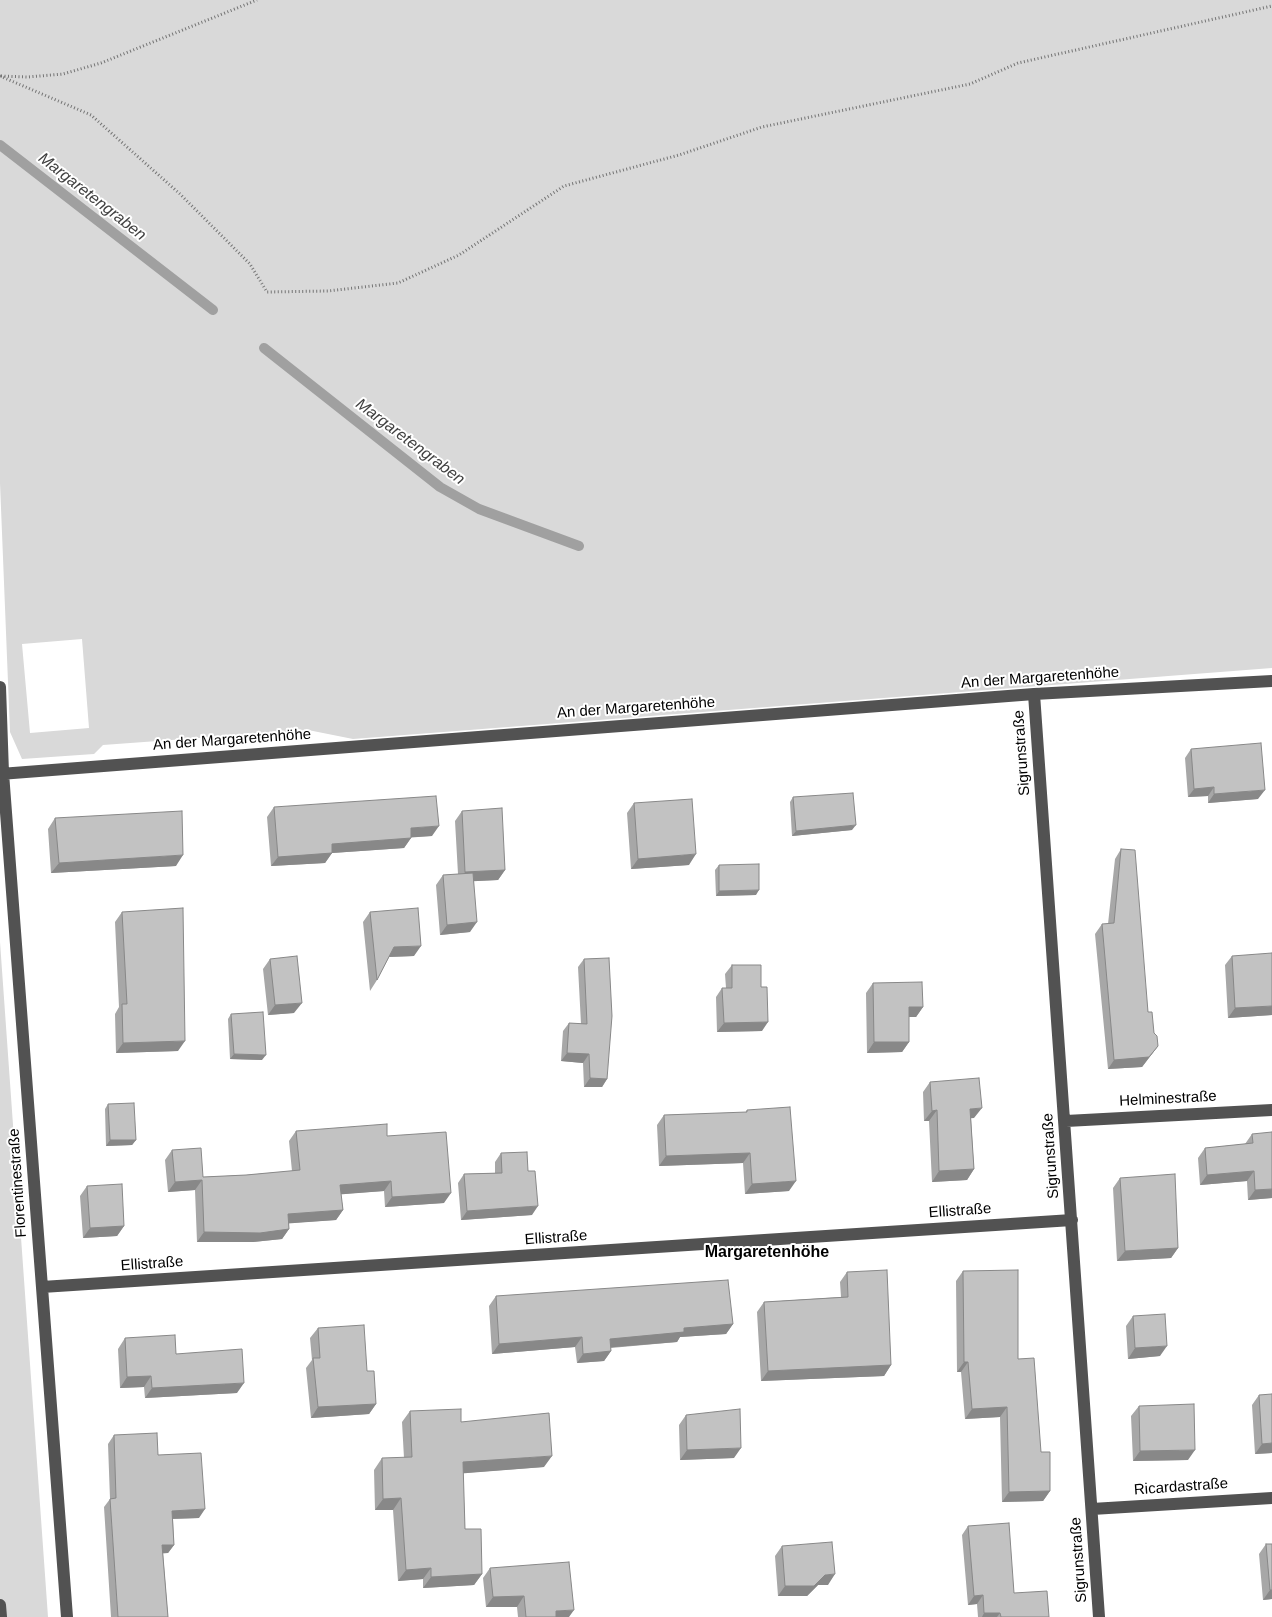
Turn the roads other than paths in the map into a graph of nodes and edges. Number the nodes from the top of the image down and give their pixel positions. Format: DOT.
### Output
graph roads {
  1 [pos="1272,681"];
  2 [pos="0,687"];
  3 [pos="1034,694"];
  4 [pos="2,774"];
  5 [pos="1272,1110"];
  6 [pos="1066,1121"];
  7 [pos="1072,1220"];
  8 [pos="42,1287"];
  9 [pos="1272,1498"];
  10 [pos="1092,1509"];
  11 [pos="0,1605"];
  12 [pos="1,1617"];
  13 [pos="67,1617"];
  14 [pos="1099,1617"];
  1 -- 3 [label="street, An der Margaretenhöhe"];
  2 -- 4 [label="street, Florentinestraße"];
  3 -- 4 [label="street, An der Margaretenhöhe"];
  3 -- 6 [label="street, Sigrunstraße"];
  4 -- 8 [label="street, Florentinestraße"];
  5 -- 6 [label="street, Helminestraße"];
  6 -- 7 [label="street, Sigrunstraße"];
  7 -- 8 [label="street, Ellistraße"];
  7 -- 10 [label="street, Sigrunstraße"];
  8 -- 13 [label="street, Florentinestraße"];
  9 -- 10 [label="street, Ricardastraße"];
  10 -- 14 [label="street, Sigrunstraße"];
  11 -- 12 [label="street"];
}
